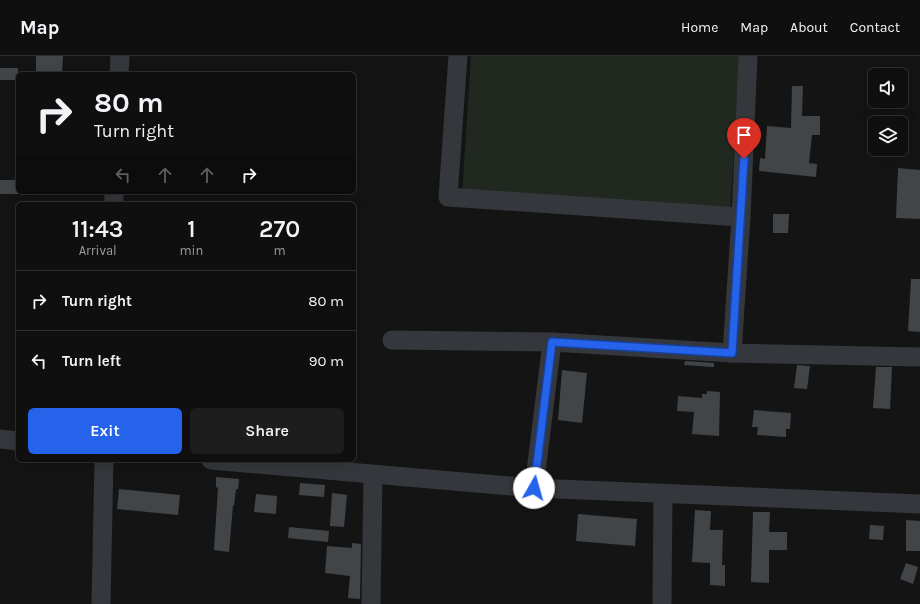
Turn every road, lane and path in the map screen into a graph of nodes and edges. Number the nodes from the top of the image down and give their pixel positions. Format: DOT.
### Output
graph roads {
  1 [pos="120,56"];
  2 [pos="458,56"];
  3 [pos="748,56"];
  4 [pos="119,72"];
  5 [pos="741,217"];
  6 [pos="392,340"];
  7 [pos="552,342"];
  8 [pos="732,353"];
  9 [pos="920,357"];
  10 [pos="0,439"];
  11 [pos="16,441"];
  12 [pos="104,462"];
  13 [pos="233,462"];
  14 [pos="373,475"];
  15 [pos="534,488"];
  16 [pos="663,493"];
  17 [pos="920,504"];
  18 [pos="101,604"];
  19 [pos="371,604"];
  20 [pos="662,604"];
  1 -- 4 [label="street"];
  2 -- 5 [label="street"];
  3 -- 5 [label="street"];
  5 -- 8 [label="street"];
  6 -- 7 [label="street"];
  7 -- 8 [label="street"];
  7 -- 15 [label="street"];
  8 -- 9 [label="street"];
  10 -- 11 [label="street"];
  12 -- 18 [label="street"];
  13 -- 14 [label="street"];
  14 -- 15 [label="street"];
  14 -- 19 [label="street"];
  15 -- 16 [label="street"];
  16 -- 17 [label="street"];
  16 -- 20 [label="street"];
}
